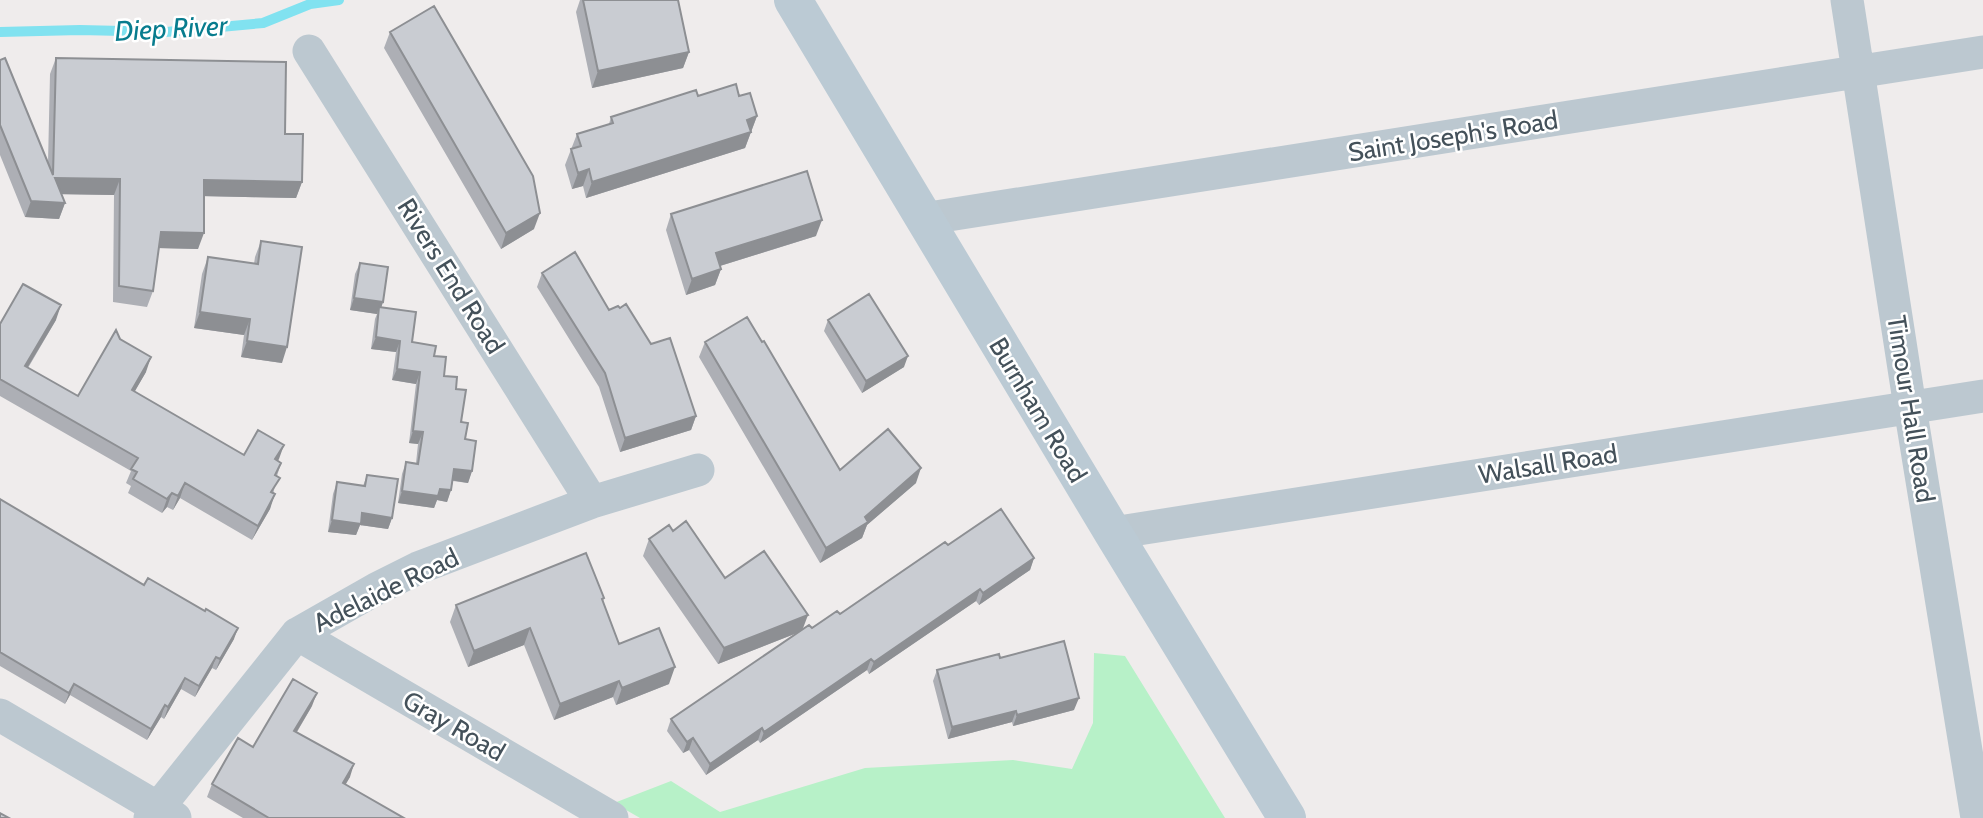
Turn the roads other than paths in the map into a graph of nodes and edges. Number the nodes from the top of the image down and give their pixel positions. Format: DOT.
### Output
graph roads {
  1 [pos="793,0"];
  2 [pos="1847,0"];
  3 [pos="309,51"];
  4 [pos="1983,52"];
  5 [pos="1858,72"];
  6 [pos="923,219"];
  7 [pos="1983,396"];
  8 [pos="1910,407"];
  9 [pos="698,470"];
  10 [pos="592,502"];
  11 [pos="1113,533"];
  12 [pos="297,634"];
  13 [pos="0,715"];
  14 [pos="1975,740"];
  15 [pos="161,815"];
  16 [pos="612,818"];
  17 [pos="1287,818"];
  18 [pos="1978,818"];
  1 -- 6 [label="street, Burnham Road"];
  2 -- 5 [label="street, Timour Hall Road"];
  3 -- 10 [label="street, Rivers End Road"];
  4 -- 5 [label="street, Saint Joseph's Road"];
  5 -- 6 [label="street, Saint Joseph's Road"];
  5 -- 8 [label="street, Timour Hall Road"];
  6 -- 11 [label="street, Burnham Road"];
  7 -- 8 [label="street, Walsall Road"];
  8 -- 11 [label="street, Walsall Road"];
  8 -- 14 [label="street, Timour Hall Road"];
  9 -- 10 [label="street, Adelaide Road"];
  10 -- 12 [label="street, Adelaide Road"];
  11 -- 17 [label="street, Burnham Road"];
  12 -- 15 [label="street, Adelaide Road"];
  12 -- 16 [label="street, Gray Road"];
  13 -- 15 [label="street"];
  14 -- 18 [label="street, Timour Hall Road"];
}
